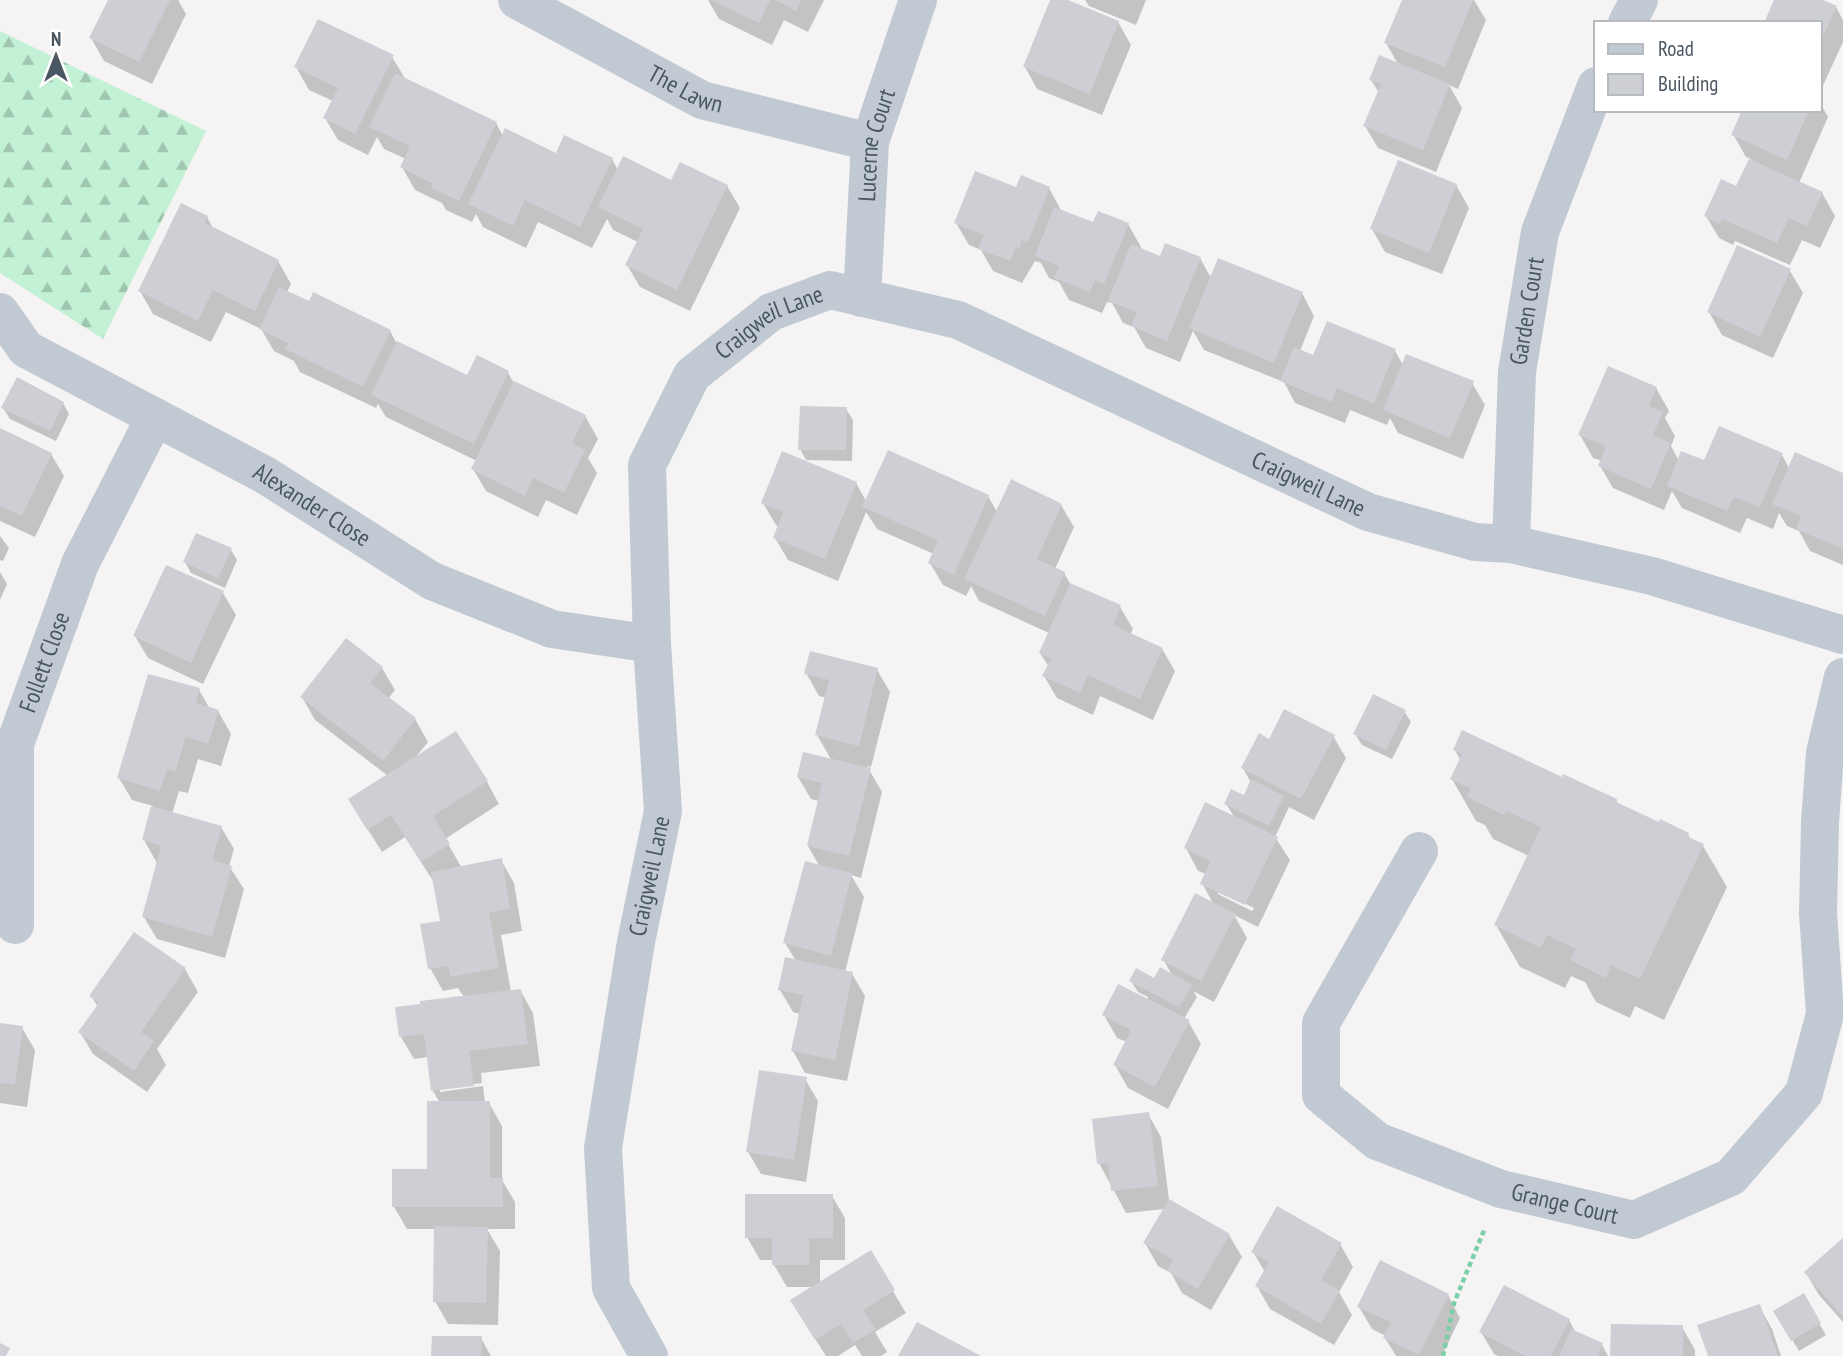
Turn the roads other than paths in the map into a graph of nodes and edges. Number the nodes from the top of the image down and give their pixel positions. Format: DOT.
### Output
graph roads {
  1 [pos="517,0"];
  2 [pos="918,0"];
  3 [pos="1639,0"];
  4 [pos="1628,21"];
  5 [pos="1594,91"];
  6 [pos="870,142"];
  7 [pos="862,298"];
  8 [pos="0,312"];
  9 [pos="155,417"];
  10 [pos="1511,544"];
  11 [pos="1843,635"];
  12 [pos="652,644"];
  13 [pos="1843,677"];
  14 [pos="1419,851"];
  15 [pos="15,925"];
  16 [pos="649,1356"];
  1 -- 6 [label="street, The Lawn"];
  2 -- 6 [label="street, Lucerne Court"];
  3 -- 4 [label="street"];
  5 -- 10 [label="street, Garden Court"];
  6 -- 7 [label="street, Lucerne Court"];
  7 -- 10 [label="street, Craigweil Lane"];
  7 -- 12 [label="street, Craigweil Lane"];
  8 -- 9 [label="street, Alexander Close"];
  9 -- 12 [label="street, Alexander Close"];
  9 -- 15 [label="street, Follett Close"];
  10 -- 11 [label="street, Craigweil Lane"];
  12 -- 16 [label="street, Craigweil Lane"];
  13 -- 14 [label="street, Grange Court"];
}
